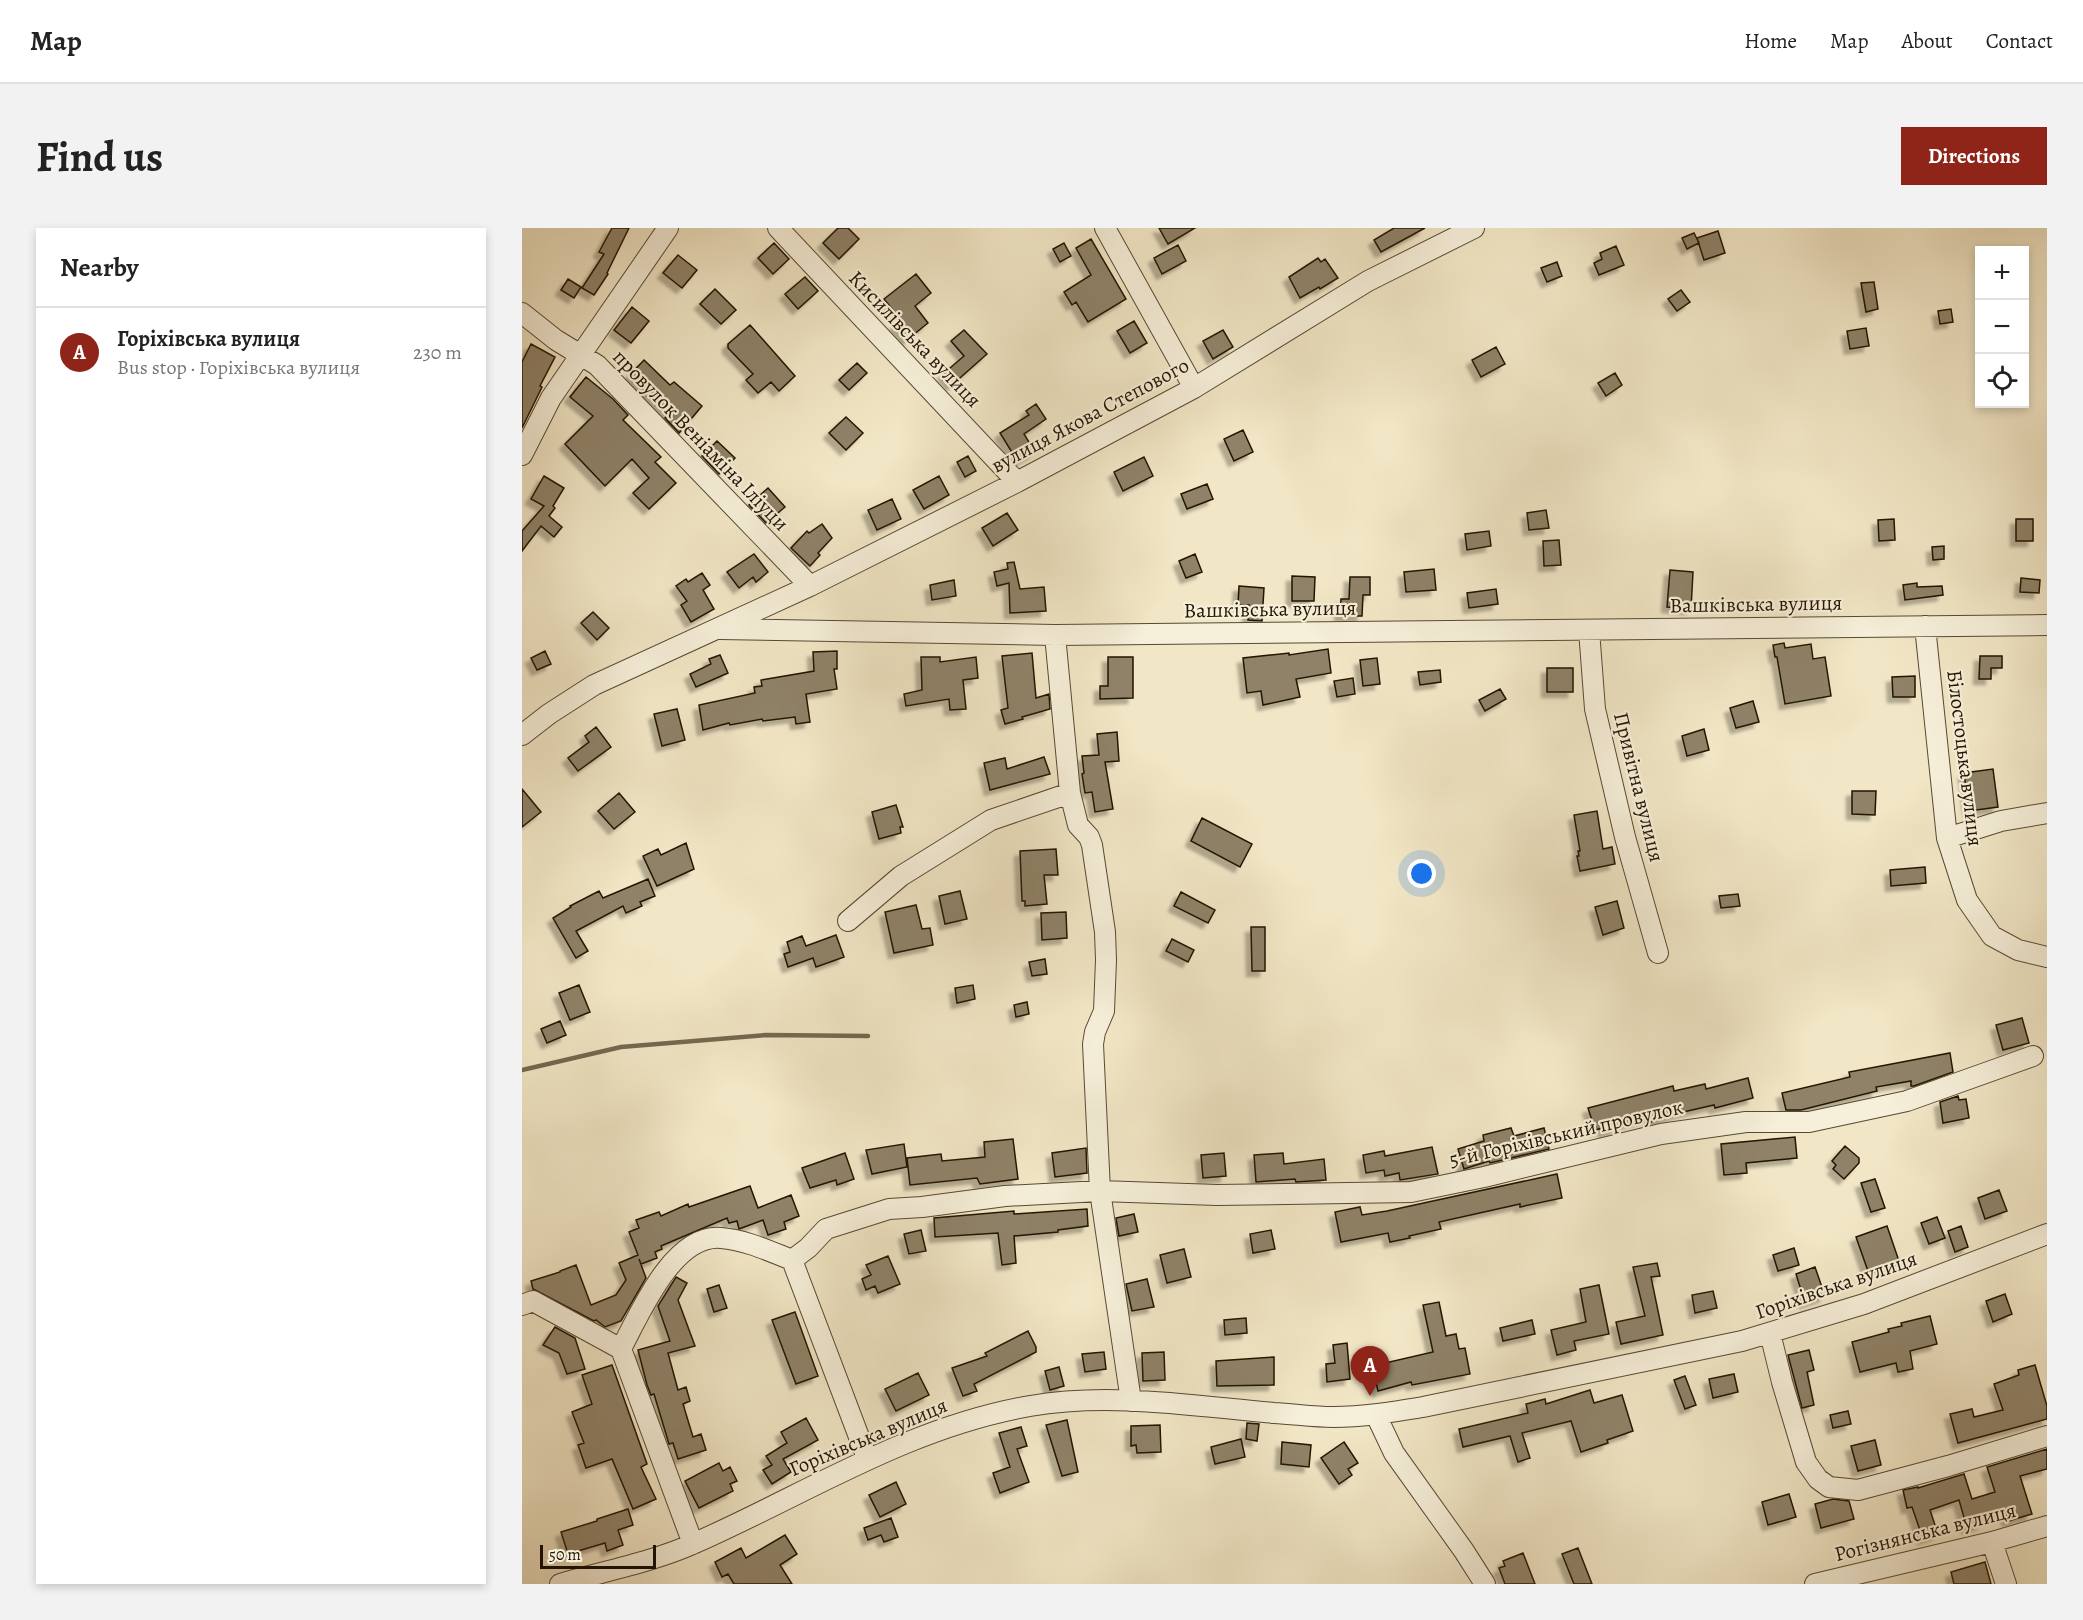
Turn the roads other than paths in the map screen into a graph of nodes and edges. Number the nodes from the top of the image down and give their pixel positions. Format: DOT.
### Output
graph roads {
  1 [pos="668,228"];
  2 [pos="778,228"];
  3 [pos="1105,228"];
  4 [pos="1474,228"];
  5 [pos="522,313"];
  6 [pos="580,356"];
  7 [pos="1194,388"];
  8 [pos="522,455"];
  9 [pos="1017,482"];
  10 [pos="810,586"];
  11 [pos="1924,626"];
  12 [pos="2047,626"];
  13 [pos="720,629"];
  14 [pos="1589,630"];
  15 [pos="1055,635"];
  16 [pos="522,735"];
  17 [pos="1070,793"];
  18 [pos="2047,813"];
  19 [pos="1947,838"];
  20 [pos="848,921"];
  21 [pos="1658,953"];
  22 [pos="2047,957"];
  23 [pos="2033,1056"];
  24 [pos="1100,1191"];
  25 [pos="2047,1234"];
  26 [pos="792,1260"];
  27 [pos="522,1305"];
  28 [pos="1770,1333"];
  29 [pos="621,1349"];
  30 [pos="1131,1401"];
  31 [pos="1376,1415"];
  32 [pos="2047,1436"];
  33 [pos="867,1458"];
  34 [pos="2047,1526"];
  35 [pos="1992,1542"];
  36 [pos="693,1544"];
  37 [pos="560,1584"];
  38 [pos="1485,1584"];
  39 [pos="1815,1584"];
  40 [pos="2006,1584"];
  1 -- 6 [label="street"];
  2 -- 9 [label="street, Кисилівська вулиця"];
  3 -- 7 [label="street"];
  4 -- 7 [label="street, вулиця Якова Степового"];
  5 -- 6 [label="street, провулок Веніаміна Іліуци"];
  6 -- 8 [label="street"];
  6 -- 10 [label="street, провулок Веніаміна Іліуци"];
  7 -- 9 [label="street, вулиця Якова Степового"];
  9 -- 10 [label="street, вулиця Якова Степового"];
  10 -- 13 [label="street, вулиця Якова Степового"];
  11 -- 12 [label="street, Вашківська вулиця"];
  11 -- 14 [label="street, Вашківська вулиця"];
  11 -- 19 [label="street, Білостоцька вулиця"];
  13 -- 15 [label="street, Вашківська вулиця"];
  13 -- 16 [label="street, Вашківська вулиця"];
  14 -- 15 [label="street, Вашківська вулиця"];
  14 -- 21 [label="street, Привітна вулиця"];
  15 -- 17 [label="street"];
  17 -- 20 [label="street"];
  17 -- 24 [label="street"];
  18 -- 19 [label="street"];
  19 -- 22 [label="street, Білостоцька вулиця"];
  23 -- 24 [label="street, 5-й Горіхівський провулок"];
  24 -- 26 [label="street, 5-й Горіхівський провулок"];
  24 -- 30 [label="street"];
  25 -- 28 [label="street, Горіхівська вулиця"];
  26 -- 29 [label="street"];
  26 -- 33 [label="street"];
  27 -- 29 [label="street"];
  28 -- 31 [label="street, Горіхівська вулиця"];
  28 -- 32 [label="street"];
  29 -- 36 [label="street"];
  30 -- 31 [label="street, Горіхівська вулиця"];
  30 -- 33 [label="street, Горіхівська вулиця"];
  31 -- 38 [label="street"];
  33 -- 36 [label="street, Горіхівська вулиця"];
  34 -- 35 [label="street, Рогізнянська вулиця"];
  35 -- 39 [label="street, Рогізнянська вулиця"];
  35 -- 40 [label="street"];
  36 -- 37 [label="street, Горіхівська вулиця"];
}
